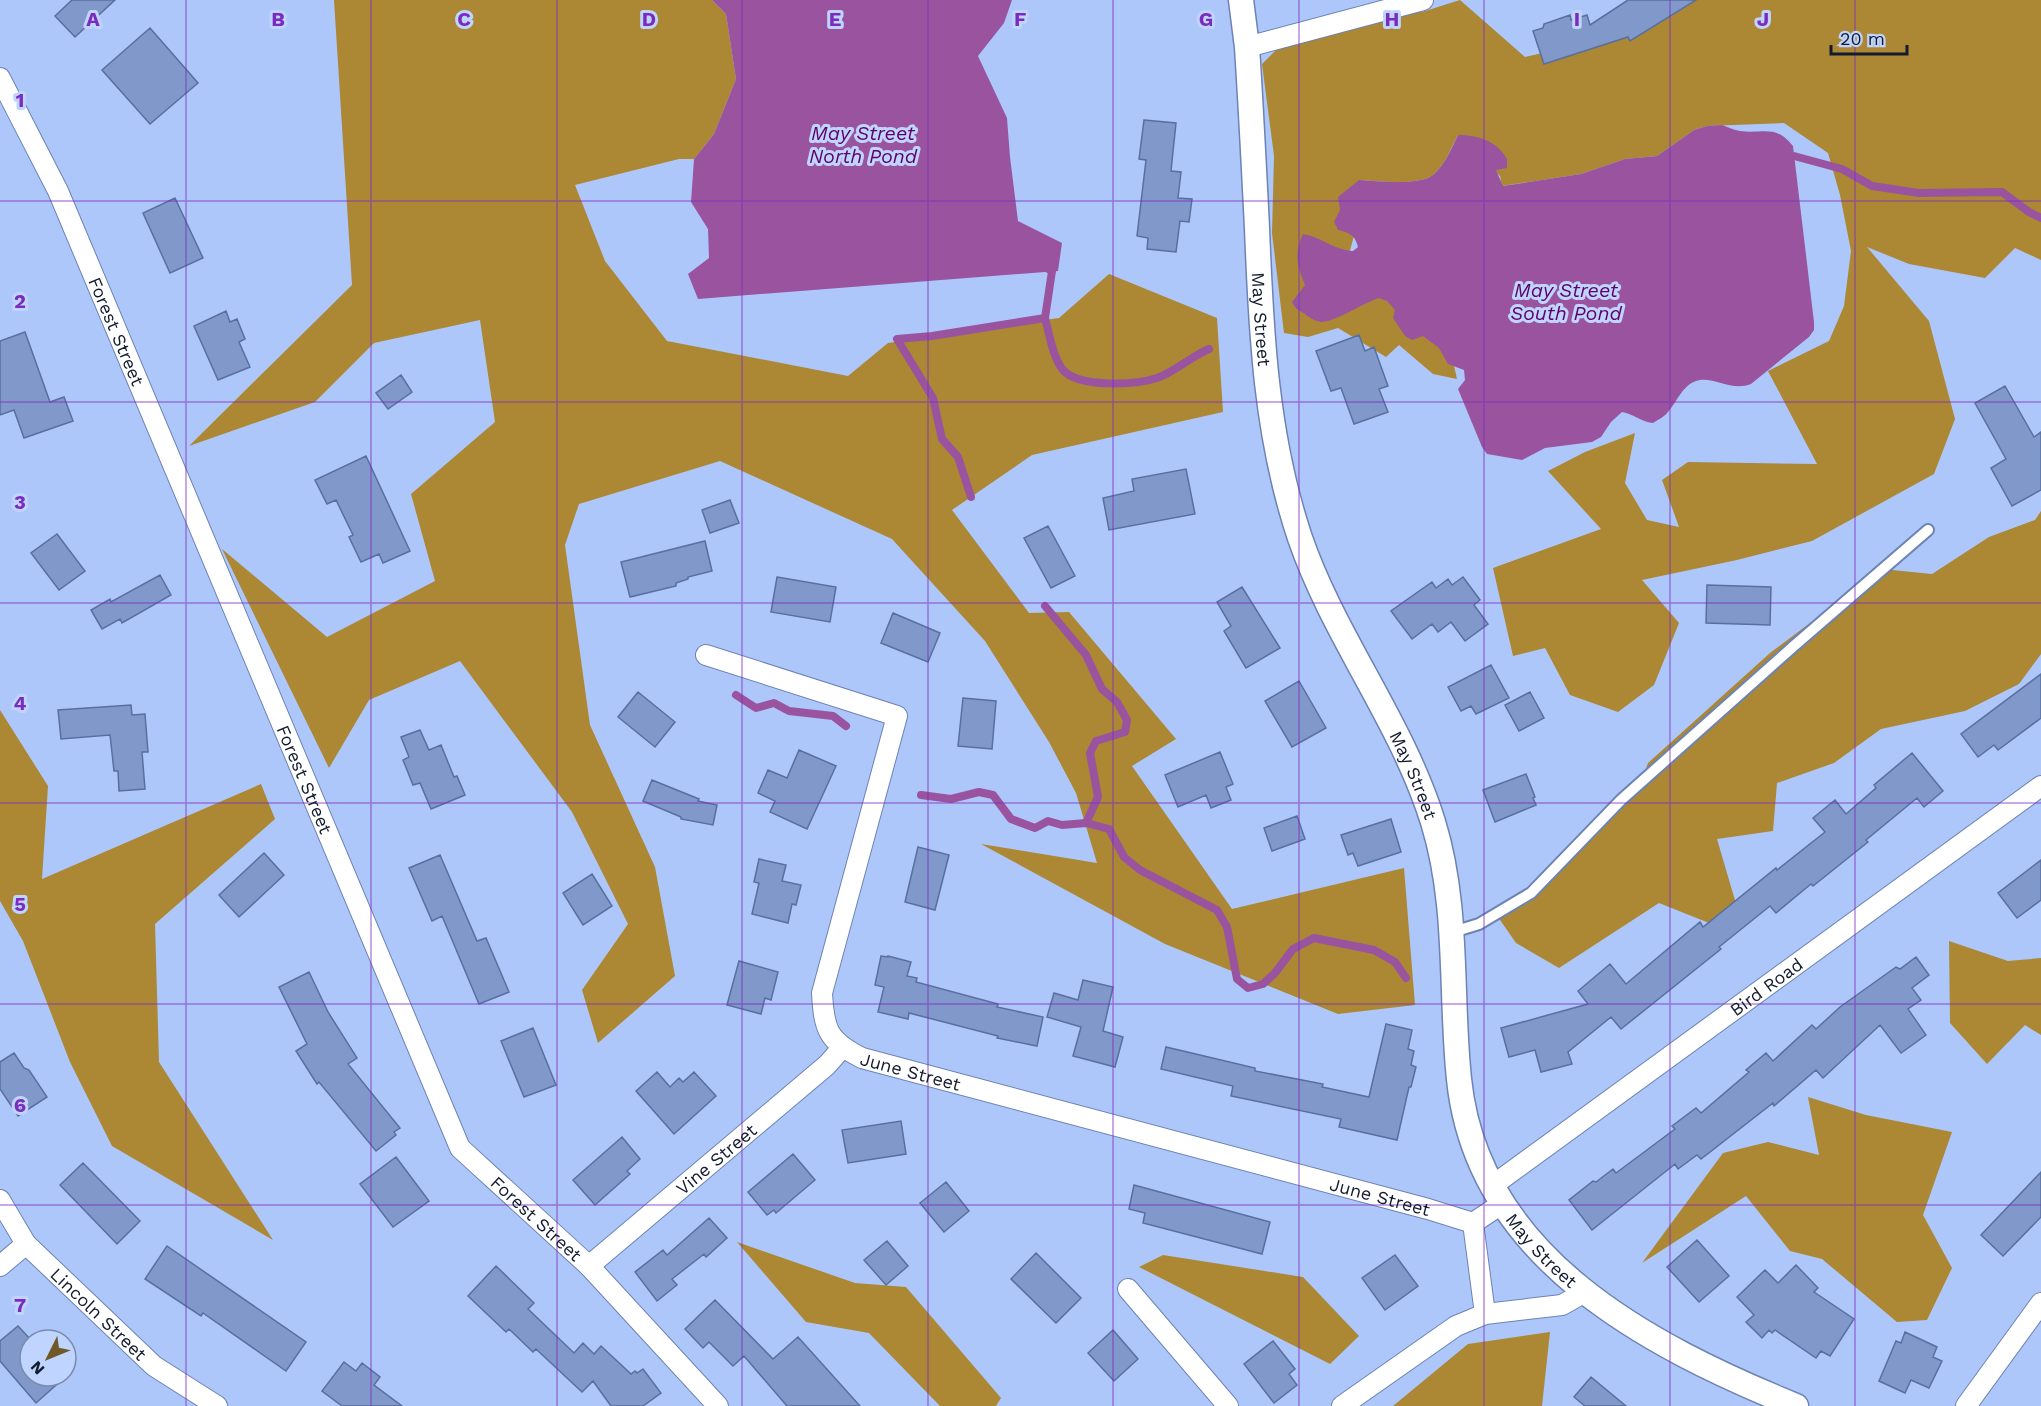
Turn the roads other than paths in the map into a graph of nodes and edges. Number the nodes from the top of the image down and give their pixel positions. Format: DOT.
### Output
graph roads {
  1 [pos="1241,0"];
  2 [pos="1423,0"];
  3 [pos="1247,47"];
  4 [pos="0,78"];
  5 [pos="1928,530"];
  6 [pos="706,655"];
  7 [pos="2041,786"];
  8 [pos="1453,932"];
  9 [pos="842,1048"];
  10 [pos="1498,1195"];
  11 [pos="0,1200"];
  12 [pos="1473,1223"];
  13 [pos="26,1244"];
  14 [pos="0,1266"];
  15 [pos="589,1266"];
  16 [pos="1128,1289"];
  17 [pos="1585,1292"];
  18 [pos="2041,1302"];
  19 [pos="1485,1314"];
  20 [pos="217,1406"];
  21 [pos="718,1406"];
  22 [pos="1228,1406"];
  23 [pos="1341,1406"];
  24 [pos="1796,1406"];
  25 [pos="1966,1406"];
  1 -- 3 [label="street, May Street"];
  2 -- 3 [label="street"];
  3 -- 8 [label="street, May Street"];
  4 -- 15 [label="street, Forest Street"];
  5 -- 8 [label="lane"];
  6 -- 9 [label="street, June Street"];
  7 -- 10 [label="street, Bird Road"];
  8 -- 10 [label="street, May Street"];
  9 -- 12 [label="street, June Street"];
  9 -- 15 [label="street, Vine Street"];
  10 -- 12 [label="street"];
  10 -- 17 [label="street, May Street"];
  11 -- 13 [label="street, Lincoln Street"];
  12 -- 19 [label="street"];
  13 -- 14 [label="street"];
  13 -- 20 [label="street, Lincoln Street"];
  15 -- 21 [label="street, Forest Street"];
  16 -- 22 [label="street"];
  17 -- 19 [label="street"];
  17 -- 24 [label="street, May Street"];
  18 -- 25 [label="street"];
  19 -- 23 [label="street"];
}
